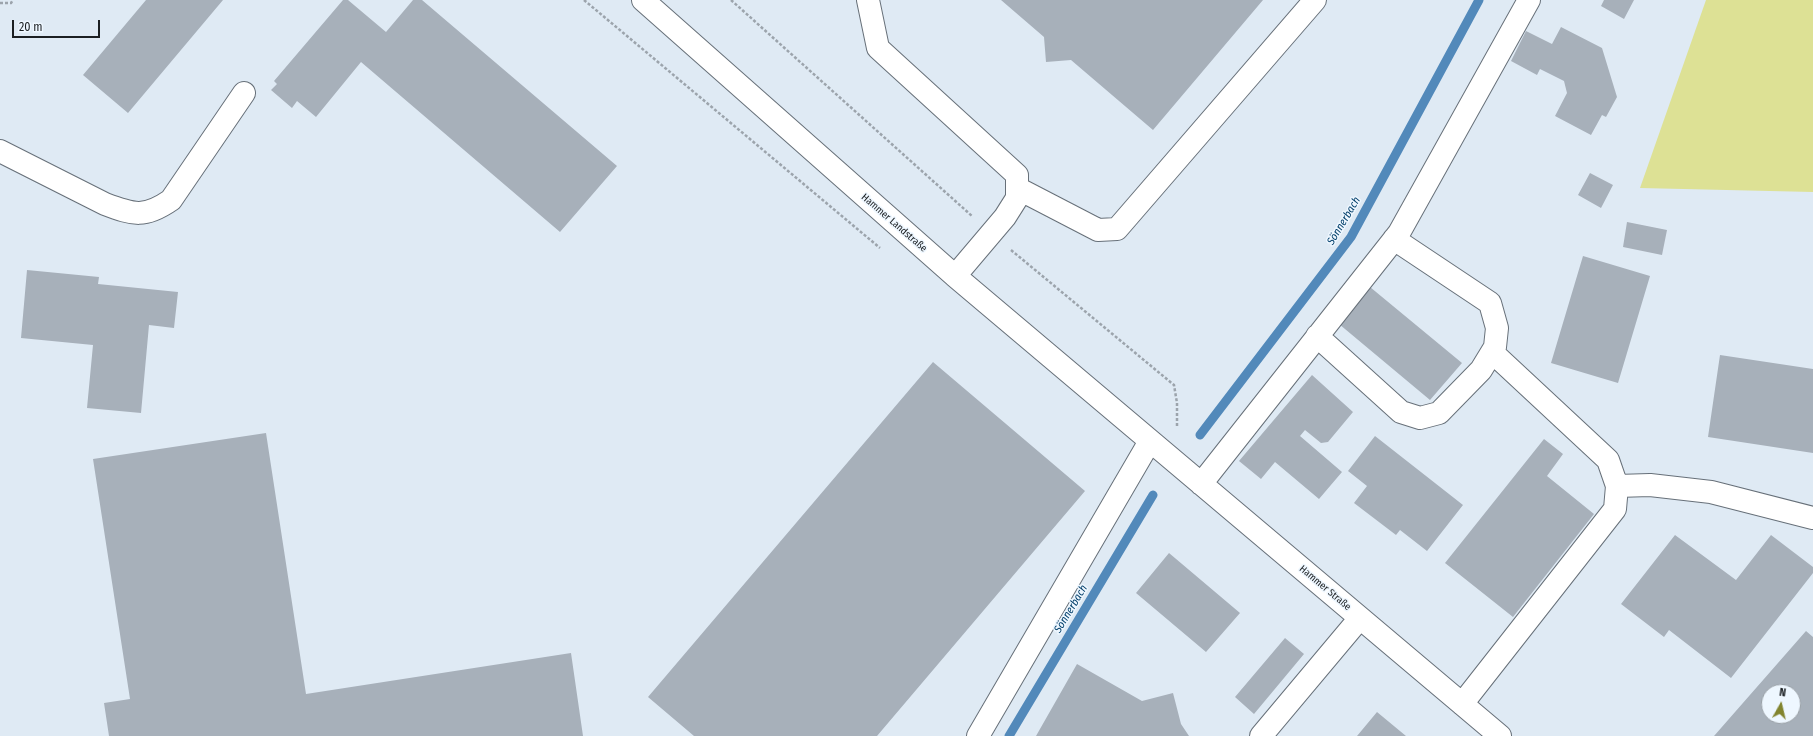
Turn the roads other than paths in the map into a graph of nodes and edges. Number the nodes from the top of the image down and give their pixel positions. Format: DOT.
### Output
graph roads {
  1 [pos="643,0"];
  2 [pos="868,0"];
  3 [pos="1314,0"];
  4 [pos="1529,0"];
  5 [pos="244,93"];
  6 [pos="0,151"];
  7 [pos="1017,188"];
  8 [pos="1394,239"];
  9 [pos="955,276"];
  10 [pos="1318,336"];
  11 [pos="1492,352"];
  12 [pos="1150,441"];
  13 [pos="1202,484"];
  14 [pos="1617,486"];
  15 [pos="1813,518"];
  16 [pos="1360,618"];
  17 [pos="1462,704"];
  18 [pos="978,736"];
  19 [pos="1261,736"];
  20 [pos="1500,736"];
  1 -- 9 [label="street, Hammer Landstraße"];
  2 -- 7 [label="street"];
  3 -- 7 [label="street"];
  4 -- 8 [label="street"];
  5 -- 6 [label="street"];
  7 -- 9 [label="street"];
  8 -- 10 [label="street"];
  8 -- 11 [label="street"];
  9 -- 12 [label="street, Hammer Landstraße"];
  10 -- 11 [label="street"];
  10 -- 13 [label="street"];
  11 -- 14 [label="street"];
  12 -- 13 [label="street, Hammer Straße"];
  12 -- 18 [label="street"];
  13 -- 16 [label="street, Hammer Straße"];
  14 -- 15 [label="street"];
  14 -- 17 [label="street"];
  16 -- 17 [label="street, Hammer Straße"];
  16 -- 19 [label="street"];
  17 -- 20 [label="street, Hammer Straße"];
}
